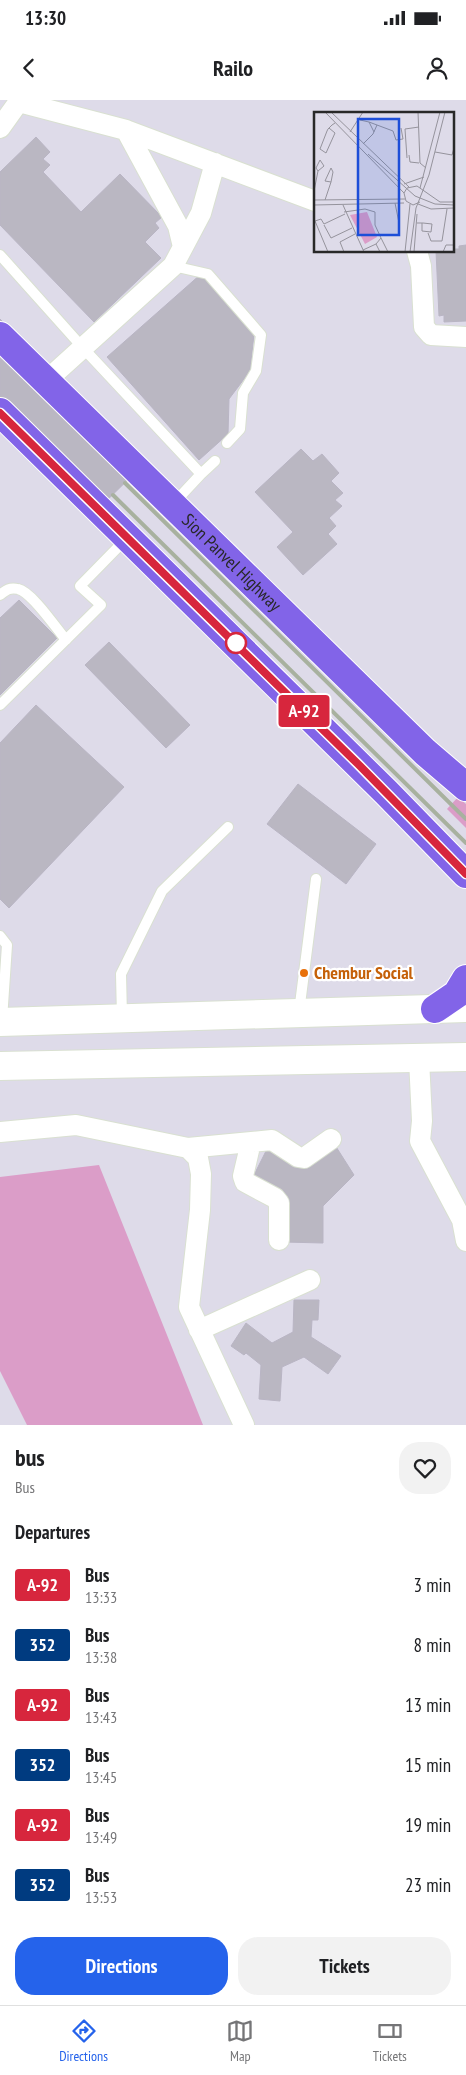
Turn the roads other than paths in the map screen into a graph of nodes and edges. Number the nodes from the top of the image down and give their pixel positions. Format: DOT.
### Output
graph roads {
  1 [pos="19,101"];
  2 [pos="0,128"];
  3 [pos="126,130"];
  4 [pos="215,163"];
  5 [pos="314,201"];
  6 [pos="183,247"];
  7 [pos="417,252"];
  8 [pos="0,254"];
  9 [pos="174,266"];
  10 [pos="0,336"];
  11 [pos="466,337"];
  12 [pos="84,348"];
  13 [pos="46,381"];
  14 [pos="0,412"];
  15 [pos="228,443"];
  16 [pos="215,461"];
  17 [pos="201,474"];
  18 [pos="172,504"];
  19 [pos="128,537"];
  20 [pos="0,595"];
  21 [pos="66,640"];
  22 [pos="0,705"];
  23 [pos="466,786"];
  24 [pos="228,827"];
  25 [pos="466,874"];
  26 [pos="316,879"];
  27 [pos="0,936"];
  28 [pos="466,979"];
  29 [pos="435,1008"];
  30 [pos="466,1008"];
  31 [pos="299,1013"];
  32 [pos="122,1018"];
  33 [pos="1,1022"];
  34 [pos="466,1058"];
  35 [pos="419,1059"];
  36 [pos="0,1066"];
  37 [pos="0,1132"];
  38 [pos="331,1139"];
  39 [pos="251,1142"];
  40 [pos="188,1148"];
  41 [pos="279,1240"];
  42 [pos="466,1241"];
  43 [pos="310,1280"];
  44 [pos="199,1330"];
  45 [pos="244,1425"];
  1 -- 2 [label="street"];
  1 -- 3 [label="street"];
  3 -- 4 [label="street"];
  3 -- 6 [label="street"];
  4 -- 5 [label="street"];
  4 -- 6 [label="street"];
  6 -- 9 [label="street"];
  7 -- 11 [label="street"];
  8 -- 12 [label="lane"];
  9 -- 12 [label="street"];
  9 -- 15 [label="lane"];
  10 -- 13 [label="highway, Sion Panvel Highway"];
  12 -- 13 [label="street"];
  12 -- 17 [label="lane"];
  13 -- 18 [label="highway, Sion Panvel Highway"];
  14 -- 19 [label="highway"];
  16 -- 17 [label="lane"];
  17 -- 18 [label="lane"];
  18 -- 23 [label="highway, Sion Panvel Highway"];
  19 -- 21 [label="lane"];
  19 -- 25 [label="highway"];
  20 -- 21 [label="lane"];
  21 -- 22 [label="lane"];
  24 -- 32 [label="lane"];
  26 -- 31 [label="lane"];
  27 -- 33 [label="lane"];
  28 -- 29 [label="highway"];
  29 -- 30 [label="main road"];
  29 -- 31 [label="main road"];
  31 -- 32 [label="main road"];
  32 -- 33 [label="main road"];
  34 -- 35 [label="main road"];
  35 -- 36 [label="main road"];
  35 -- 42 [label="street"];
  37 -- 40 [label="street"];
  38 -- 39 [label="street"];
  39 -- 40 [label="street"];
  39 -- 41 [label="street"];
  40 -- 44 [label="street"];
  43 -- 44 [label="street"];
  44 -- 45 [label="street"];
}
